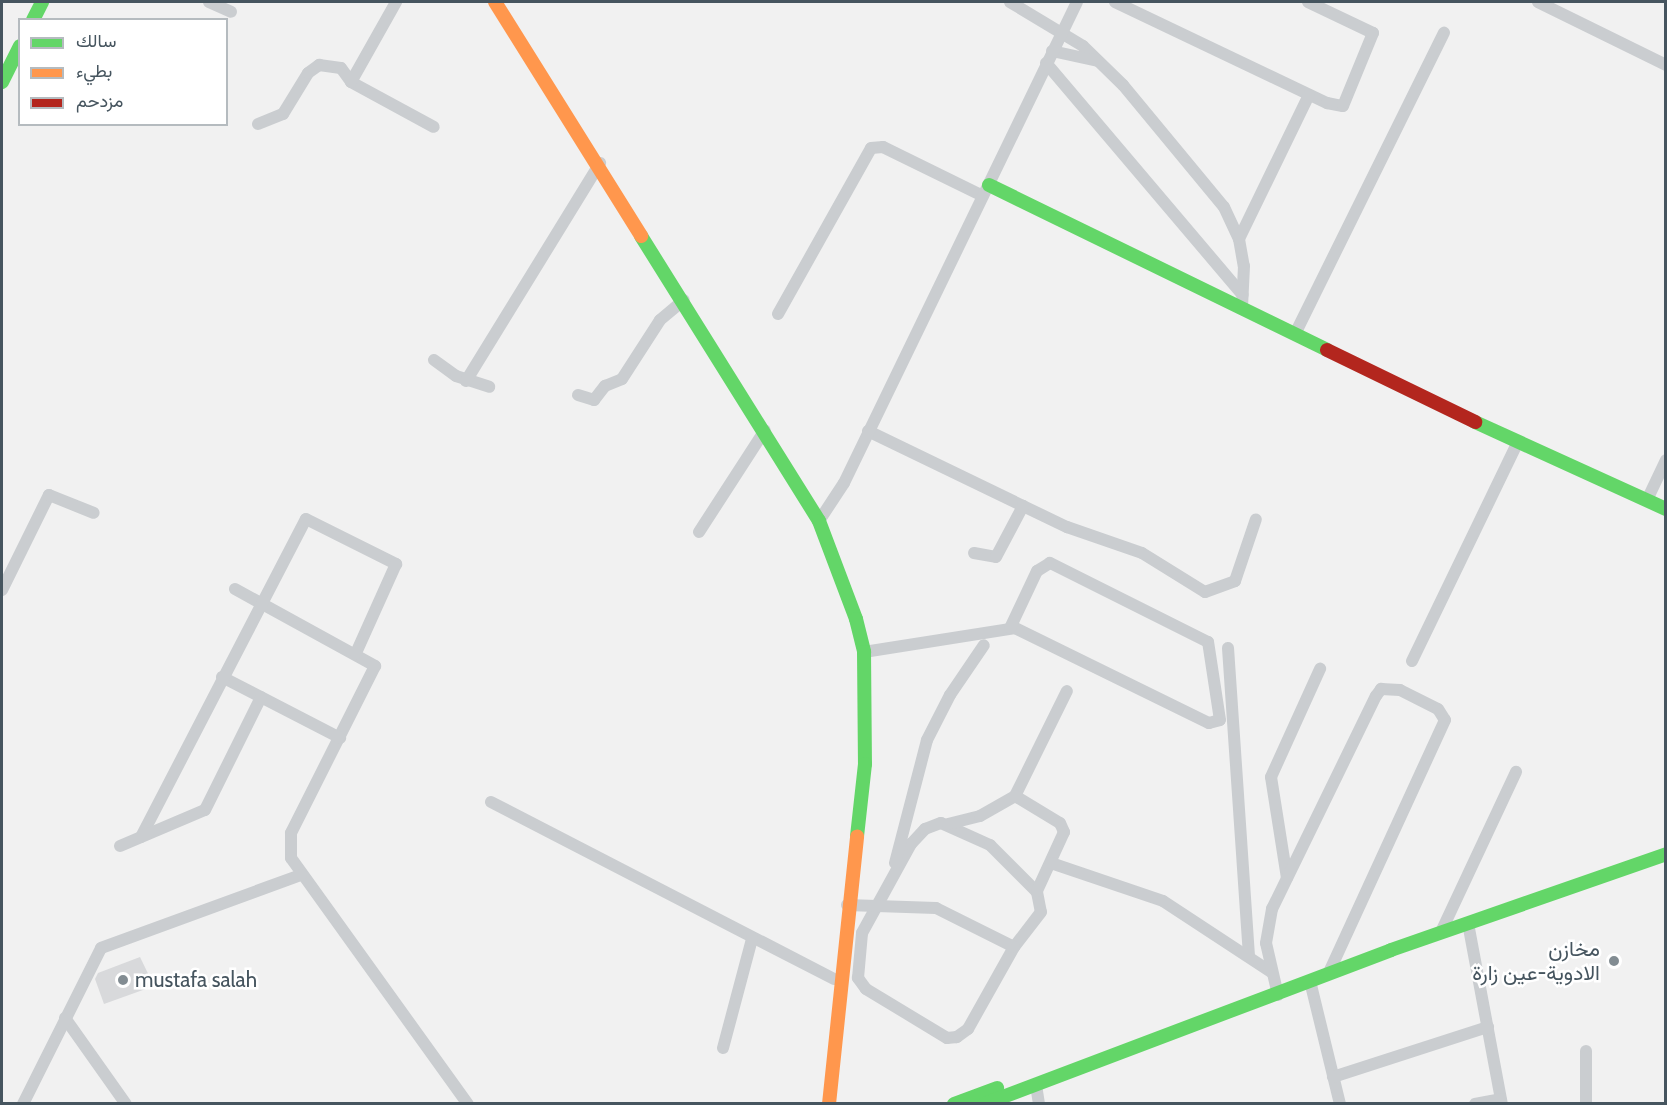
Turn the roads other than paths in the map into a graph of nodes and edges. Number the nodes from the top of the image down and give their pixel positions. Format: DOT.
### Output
graph roads {
  1 [pos="42,2"];
  2 [pos="209,2"];
  3 [pos="396,2"];
  4 [pos="495,2"];
  5 [pos="1010,2"];
  6 [pos="1077,2"];
  7 [pos="1115,2"];
  8 [pos="1308,2"];
  9 [pos="1538,2"];
  10 [pos="231,12"];
  11 [pos="34,18"];
  12 [pos="1062,30"];
  13 [pos="1444,33"];
  14 [pos="18,48"];
  15 [pos="1052,51"];
  16 [pos="1099,62"];
  17 [pos="1664,62"];
  18 [pos="6,63"];
  19 [pos="1046,63"];
  20 [pos="2,82"];
  21 [pos="351,82"];
  22 [pos="1309,94"];
  23 [pos="258,124"];
  24 [pos="435,127"];
  25 [pos="600,163"];
  26 [pos="986,190"];
  27 [pos="1239,239"];
  28 [pos="684,300"];
  29 [pos="1243,301"];
  30 [pos="778,314"];
  31 [pos="1296,332"];
  32 [pos="434,360"];
  33 [pos="466,381"];
  34 [pos="489,387"];
  35 [pos="578,395"];
  36 [pos="765,430"];
  37 [pos="868,431"];
  38 [pos="1518,442"];
  39 [pos="1665,460"];
  40 [pos="1647,500"];
  41 [pos="1023,506"];
  42 [pos="1665,510"];
  43 [pos="94,513"];
  44 [pos="1256,519"];
  45 [pos="819,521"];
  46 [pos="699,532"];
  47 [pos="974,553"];
  48 [pos="235,589"];
  49 [pos="2,590"];
  50 [pos="260,602"];
  51 [pos="1010,628"];
  52 [pos="984,645"];
  53 [pos="1228,648"];
  54 [pos="864,651"];
  55 [pos="356,653"];
  56 [pos="1412,661"];
  57 [pos="1320,669"];
  58 [pos="222,677"];
  59 [pos="1067,692"];
  60 [pos="261,697"];
  61 [pos="340,738"];
  62 [pos="1516,772"];
  63 [pos="1015,796"];
  64 [pos="491,802"];
  65 [pos="946,825"];
  66 [pos="141,837"];
  67 [pos="120,846"];
  68 [pos="1665,854"];
  69 [pos="1051,863"];
  70 [pos="301,874"];
  71 [pos="1287,878"];
  72 [pos="891,879"];
  73 [pos="1037,891"];
  74 [pos="847,905"];
  75 [pos="877,906"];
  76 [pos="1468,923"];
  77 [pos="1441,932"];
  78 [pos="752,939"];
  79 [pos="842,942"];
  80 [pos="1014,947"];
  81 [pos="1249,954"];
  82 [pos="1271,972"];
  83 [pos="1328,974"];
  84 [pos="834,978"];
  85 [pos="1310,981"];
  86 [pos="1278,995"];
  87 [pos="65,1018"];
  88 [pos="1488,1027"];
  89 [pos="723,1048"];
  90 [pos="1586,1051"];
  91 [pos="1105,1056"];
  92 [pos="1333,1077"];
  93 [pos="1036,1085"];
  94 [pos="1502,1101"];
  95 [pos="23,1104"];
  96 [pos="126,1104"];
  97 [pos="468,1104"];
  98 [pos="816,1104"];
  99 [pos="829,1104"];
  100 [pos="954,1104"];
  101 [pos="984,1104"];
  102 [pos="1039,1104"];
  103 [pos="1340,1104"];
  104 [pos="1475,1104"];
  105 [pos="1586,1104"];
  1 -- 11 [label="main road"];
  2 -- 10 [label="street"];
  3 -- 21 [label="street"];
  4 -- 25 [label="main road"];
  5 -- 12 [label="street"];
  6 -- 12 [label="street"];
  7 -- 22 [label="street"];
  8 -- 22 [label="street"];
  9 -- 17 [label="street"];
  12 -- 15 [label="street"];
  12 -- 16 [label="street"];
  13 -- 31 [label="street"];
  14 -- 18 [label="main road"];
  15 -- 16 [label="street"];
  15 -- 19 [label="street"];
  16 -- 27 [label="street"];
  18 -- 20 [label="main road"];
  19 -- 26 [label="street"];
  19 -- 29 [label="street"];
  21 -- 23 [label="street"];
  21 -- 24 [label="street"];
  22 -- 27 [label="street"];
  25 -- 28 [label="main road"];
  25 -- 33 [label="street"];
  26 -- 29 [label="main road"];
  26 -- 30 [label="street"];
  26 -- 37 [label="street"];
  27 -- 29 [label="street"];
  28 -- 35 [label="street"];
  28 -- 36 [label="main road"];
  29 -- 31 [label="main road"];
  31 -- 38 [label="main road"];
  32 -- 33 [label="street"];
  33 -- 34 [label="street"];
  36 -- 45 [label="main road"];
  36 -- 46 [label="street"];
  37 -- 41 [label="street"];
  37 -- 45 [label="street"];
  38 -- 40 [label="main road"];
  38 -- 56 [label="street"];
  39 -- 40 [label="street"];
  40 -- 42 [label="main road"];
  41 -- 44 [label="street"];
  41 -- 47 [label="street"];
  43 -- 49 [label="street"];
  45 -- 54 [label="main road"];
  48 -- 50 [label="street"];
  50 -- 55 [label="street"];
  50 -- 55 [label="street"];
  50 -- 58 [label="street"];
  51 -- 51 [label="street"];
  51 -- 54 [label="street"];
  52 -- 72 [label="street"];
  53 -- 81 [label="street"];
  54 -- 74 [label="main road"];
  55 -- 61 [label="street"];
  57 -- 71 [label="street"];
  58 -- 60 [label="street"];
  58 -- 66 [label="street"];
  59 -- 63 [label="street"];
  60 -- 61 [label="street"];
  60 -- 66 [label="street"];
  61 -- 70 [label="street"];
  62 -- 77 [label="street"];
  63 -- 65 [label="street"];
  63 -- 69 [label="street"];
  64 -- 78 [label="street"];
  65 -- 72 [label="street"];
  65 -- 73 [label="street"];
  66 -- 67 [label="street"];
  68 -- 76 [label="main road"];
  69 -- 73 [label="street"];
  69 -- 81 [label="street"];
  70 -- 87 [label="street"];
  70 -- 97 [label="street"];
  71 -- 82 [label="street"];
  71 -- 83 [label="street"];
  72 -- 75 [label="street"];
  73 -- 80 [label="street"];
  74 -- 75 [label="street"];
  74 -- 79 [label="main road"];
  75 -- 80 [label="street"];
  75 -- 80 [label="street"];
  76 -- 77 [label="main road"];
  76 -- 88 [label="street"];
  77 -- 83 [label="main road"];
  78 -- 84 [label="street"];
  78 -- 89 [label="street"];
  79 -- 84 [label="main road"];
  79 -- 99 [label="main road"];
  81 -- 82 [label="street"];
  82 -- 86 [label="street"];
  83 -- 85 [label="main road"];
  84 -- 98 [label="main road"];
  85 -- 86 [label="main road"];
  85 -- 92 [label="street"];
  86 -- 91 [label="main road"];
  87 -- 95 [label="street"];
  87 -- 96 [label="street"];
  88 -- 92 [label="street"];
  88 -- 94 [label="street"];
  90 -- 105 [label="street"];
  91 -- 93 [label="main road"];
  91 -- 100 [label="main road"];
  92 -- 103 [label="street"];
  93 -- 101 [label="main road"];
  93 -- 102 [label="street"];
  94 -- 104 [label="street"];
}
